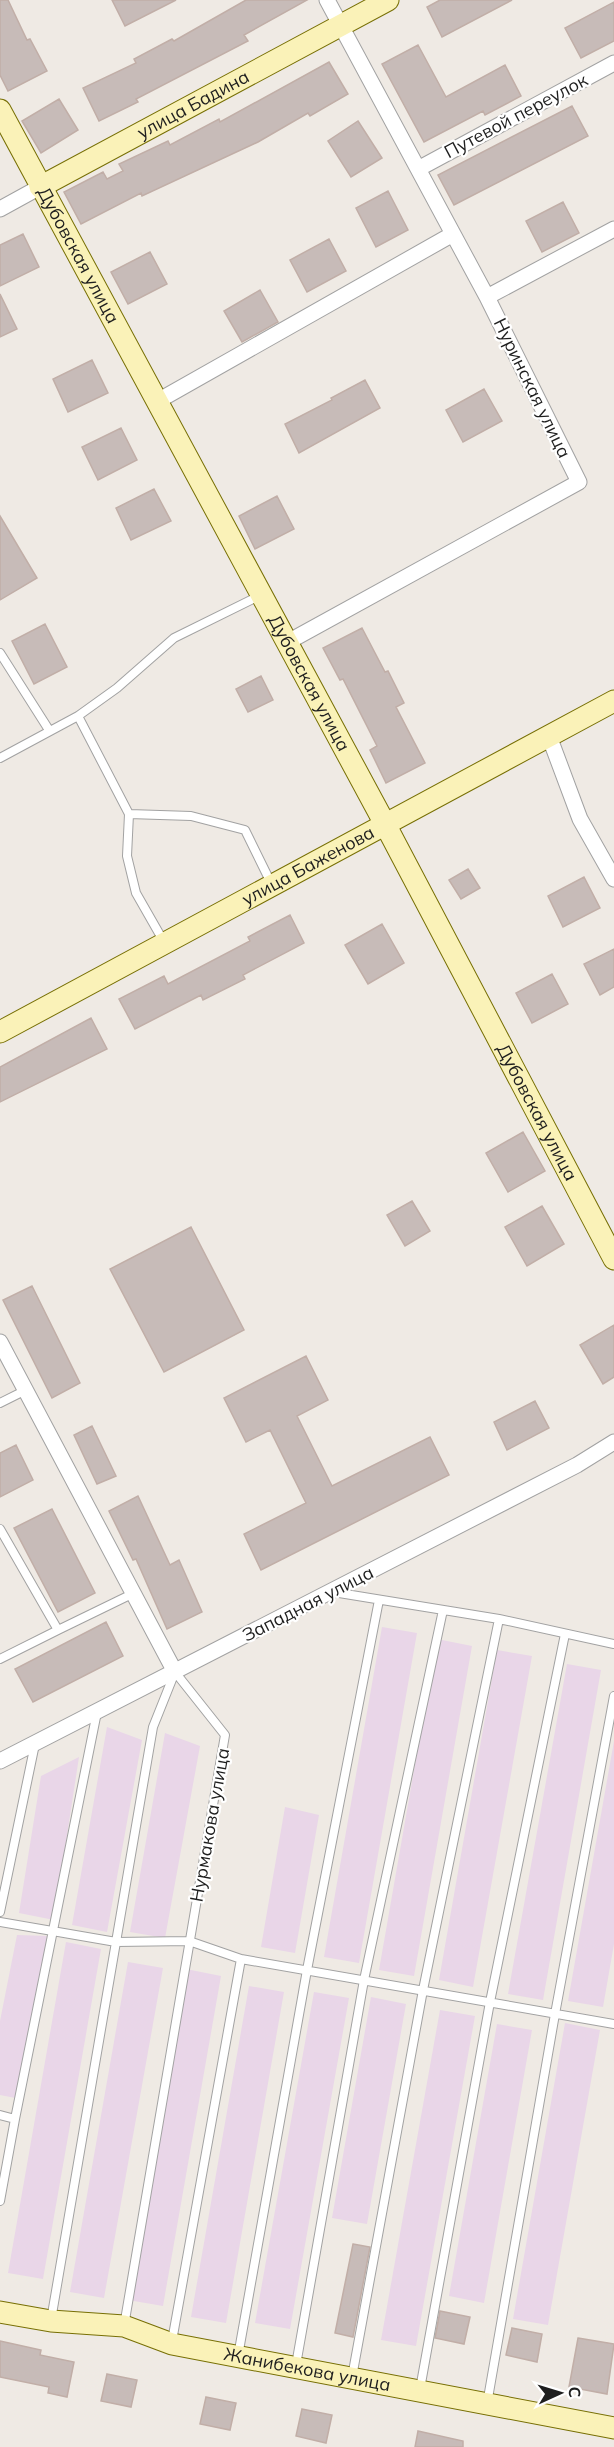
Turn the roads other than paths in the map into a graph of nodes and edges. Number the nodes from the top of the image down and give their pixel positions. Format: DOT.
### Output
graph roads {
  1 [pos="327,0"];
  2 [pos="388,0"];
  3 [pos="341,25"];
  4 [pos="614,63"];
  5 [pos="0,110"];
  6 [pos="418,169"];
  7 [pos="40,187"];
  8 [pos="0,209"];
  9 [pos="614,229"];
  10 [pos="453,234"];
  11 [pos="487,297"];
  12 [pos="156,402"];
  13 [pos="261,595"];
  14 [pos="286,643"];
  15 [pos="0,653"];
  16 [pos="614,701"];
  17 [pos="78,716"];
  18 [pos="49,730"];
  19 [pos="549,736"];
  20 [pos="0,758"];
  21 [pos="129,814"];
  22 [pos="384,824"];
  23 [pos="614,879"];
  24 [pos="272,885"];
  25 [pos="165,943"];
  26 [pos="0,1032"];
  27 [pos="614,1259"];
  28 [pos="0,1342"];
  29 [pos="26,1390"];
  30 [pos="0,1403"];
  31 [pos="614,1442"];
  32 [pos="0,1529"];
  33 [pos="333,1592"];
  34 [pos="132,1594"];
  35 [pos="379,1600"];
  36 [pos="443,1610"];
  37 [pos="499,1619"];
  38 [pos="58,1630"];
  39 [pos="565,1634"];
  40 [pos="614,1644"];
  41 [pos="0,1659"];
  42 [pos="175,1672"];
  43 [pos="614,1696"];
  44 [pos="97,1712"];
  45 [pos="35,1744"];
  46 [pos="0,1761"];
  47 [pos="0,1912"];
  48 [pos="0,1922"];
  49 [pos="53,1931"];
  50 [pos="189,1941"];
  51 [pos="116,1942"];
  52 [pos="242,1959"];
  53 [pos="307,1970"];
  54 [pos="364,1980"];
  55 [pos="423,1990"];
  56 [pos="490,2002"];
  57 [pos="555,2014"];
  58 [pos="614,2023"];
  59 [pos="0,2115"];
  60 [pos="15,2120"];
  61 [pos="0,2201"];
  62 [pos="0,2312"];
  63 [pos="51,2321"];
  64 [pos="124,2326"];
  65 [pos="172,2344"];
  66 [pos="238,2357"];
  67 [pos="296,2368"];
  68 [pos="352,2378"];
  69 [pos="419,2391"];
  70 [pos="487,2404"];
  71 [pos="614,2428"];
  1 -- 3 [label="street, Нуринская улица"];
  2 -- 3 [label="main road, улица Бадина"];
  3 -- 6 [label="street, Нуринская улица"];
  3 -- 7 [label="main road, улица Бадина"];
  4 -- 6 [label="street, Путевой переулок"];
  5 -- 7 [label="main road, Дубовская улица"];
  6 -- 10 [label="street, Нуринская улица"];
  7 -- 8 [label="street, улица Бадина"];
  7 -- 12 [label="main road, Дубовская улица"];
  9 -- 11 [label="street"];
  10 -- 11 [label="street, Нуринская улица"];
  10 -- 12 [label="street"];
  11 -- 14 [label="street, Нуринская улица"];
  12 -- 13 [label="main road, Дубовская улица"];
  13 -- 14 [label="main road, Дубовская улица"];
  13 -- 17 [label="lane"];
  14 -- 22 [label="main road, Дубовская улица"];
  15 -- 18 [label="lane"];
  16 -- 19 [label="main road, улица Баженова"];
  17 -- 18 [label="lane"];
  17 -- 21 [label="lane"];
  18 -- 20 [label="lane"];
  19 -- 22 [label="main road, улица Баженова"];
  19 -- 23 [label="street"];
  21 -- 24 [label="lane"];
  21 -- 25 [label="lane"];
  22 -- 24 [label="main road, улица Баженова"];
  22 -- 27 [label="main road, Дубовская улица"];
  24 -- 25 [label="main road, улица Баженова"];
  25 -- 26 [label="main road, улица Баженова"];
  28 -- 29 [label="street, Нурмакова улица"];
  29 -- 30 [label="lane"];
  29 -- 34 [label="street, Нурмакова улица"];
  31 -- 33 [label="street, Западная улица"];
  32 -- 38 [label="lane"];
  33 -- 35 [label="lane"];
  33 -- 42 [label="street, Западная улица"];
  34 -- 38 [label="lane"];
  34 -- 42 [label="street, Нурмакова улица"];
  35 -- 36 [label="lane"];
  35 -- 53 [label="lane"];
  36 -- 37 [label="lane"];
  36 -- 54 [label="lane"];
  37 -- 39 [label="lane"];
  37 -- 55 [label="lane"];
  38 -- 41 [label="lane"];
  39 -- 40 [label="lane"];
  39 -- 56 [label="lane"];
  42 -- 44 [label="street, Западная улица"];
  42 -- 50 [label="lane, Нурмакова улица"];
  42 -- 51 [label="lane"];
  43 -- 57 [label="lane"];
  44 -- 45 [label="street, Западная улица"];
  44 -- 49 [label="lane"];
  45 -- 46 [label="street, Западная улица"];
  45 -- 47 [label="lane"];
  48 -- 49 [label="lane"];
  49 -- 51 [label="lane"];
  49 -- 60 [label="lane"];
  50 -- 51 [label="lane"];
  50 -- 52 [label="lane"];
  50 -- 64 [label="lane, Нурмакова улица"];
  51 -- 63 [label="lane"];
  52 -- 53 [label="lane"];
  52 -- 65 [label="lane"];
  53 -- 54 [label="lane"];
  53 -- 66 [label="lane"];
  54 -- 55 [label="lane"];
  54 -- 67 [label="lane"];
  55 -- 56 [label="lane"];
  55 -- 68 [label="lane"];
  56 -- 57 [label="lane"];
  56 -- 69 [label="lane"];
  57 -- 58 [label="lane"];
  57 -- 70 [label="lane"];
  59 -- 60 [label="lane"];
  60 -- 61 [label="lane"];
  62 -- 63 [label="main road, Жанибекова улица"];
  63 -- 64 [label="main road, Жанибекова улица"];
  64 -- 65 [label="main road, Жанибекова улица"];
  65 -- 66 [label="main road, Жанибекова улица"];
  66 -- 67 [label="main road, Жанибекова улица"];
  67 -- 68 [label="main road, Жанибекова улица"];
  68 -- 69 [label="main road, Жанибекова улица"];
  69 -- 70 [label="main road, Жанибекова улица"];
  70 -- 71 [label="main road, Жанибекова улица"];
}
